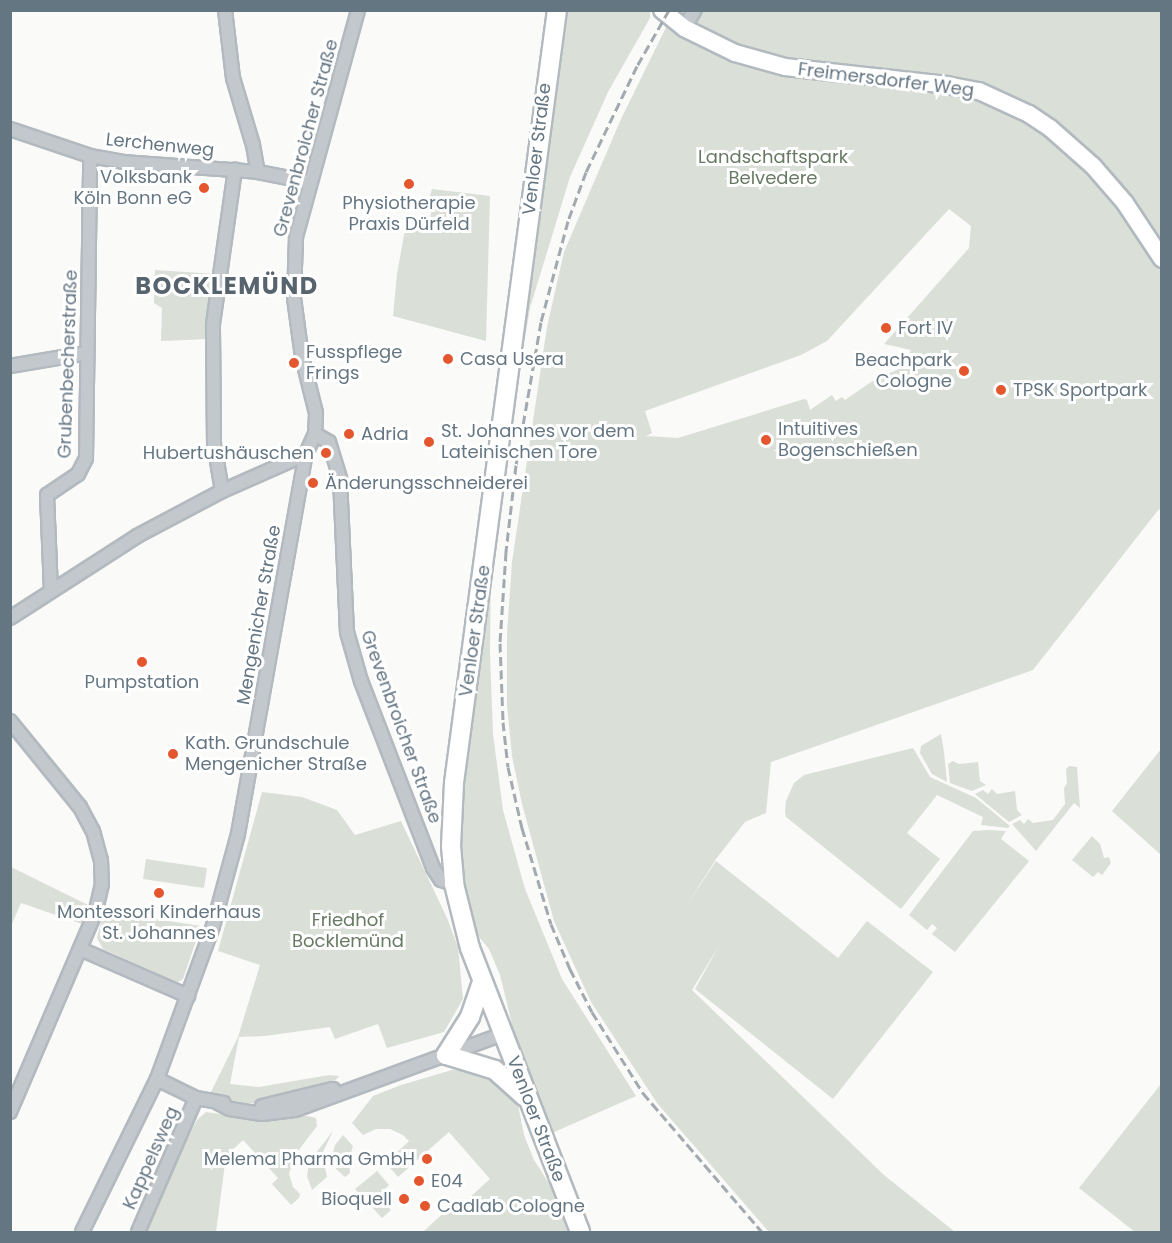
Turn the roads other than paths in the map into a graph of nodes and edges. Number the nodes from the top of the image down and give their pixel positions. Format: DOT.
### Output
graph roads {
  1 [pos="225,10"];
  2 [pos="358,10"];
  3 [pos="557,10"];
  4 [pos="662,10"];
  5 [pos="695,10"];
  6 [pos="684,28"];
  7 [pos="10,129"];
  8 [pos="90,156"];
  9 [pos="235,171"];
  10 [pos="258,172"];
  11 [pos="309,182"];
  12 [pos="1161,259"];
  13 [pos="87,353"];
  14 [pos="10,366"];
  15 [pos="315,434"];
  16 [pos="306,454"];
  17 [pos="222,491"];
  18 [pos="51,591"];
  19 [pos="10,610"];
  20 [pos="11,618"];
  21 [pos="10,722"];
  22 [pos="454,884"];
  23 [pos="80,949"];
  24 [pos="482,982"];
  25 [pos="189,996"];
  26 [pos="503,1034"];
  27 [pos="446,1055"];
  28 [pos="157,1078"];
  29 [pos="196,1098"];
  30 [pos="529,1100"];
  31 [pos="10,1112"];
  32 [pos="82,1233"];
  33 [pos="138,1233"];
  34 [pos="580,1233"];
  1 -- 10 [label="street"];
  2 -- 11 [label="street, Grevenbroicher Straße"];
  3 -- 22 [label="main road, Venloer Straße"];
  4 -- 6 [label="street, Freimersdorfer Weg"];
  5 -- 6 [label="street"];
  6 -- 12 [label="street, Freimersdorfer Weg"];
  7 -- 8 [label="street, Lerchenweg"];
  8 -- 9 [label="street, Lerchenweg"];
  8 -- 13 [label="street, Grubenbecherstraße"];
  9 -- 10 [label="street, Lerchenweg"];
  9 -- 17 [label="street"];
  10 -- 11 [label="street, Lerchenweg"];
  11 -- 15 [label="street, Grevenbroicher Straße"];
  13 -- 14 [label="street"];
  13 -- 18 [label="street, Grubenbecherstraße"];
  15 -- 16 [label="street, Mengenicher Straße"];
  15 -- 22 [label="street, Grevenbroicher Straße"];
  16 -- 17 [label="street"];
  16 -- 25 [label="street, Mengenicher Straße"];
  17 -- 18 [label="street"];
  18 -- 20 [label="street"];
  19 -- 20 [label="street"];
  21 -- 23 [label="street"];
  22 -- 24 [label="main road, Venloer Straße"];
  23 -- 25 [label="street"];
  23 -- 31 [label="street"];
  24 -- 26 [label="main road, Venloer Straße"];
  24 -- 27 [label="main road"];
  25 -- 28 [label="street, Mengenicher Straße"];
  26 -- 27 [label="street"];
  26 -- 30 [label="main road, Venloer Straße"];
  27 -- 29 [label="street"];
  27 -- 30 [label="main road"];
  28 -- 29 [label="street"];
  28 -- 32 [label="street, Mengenicher Straße"];
  29 -- 33 [label="street, Kappelsweg"];
  30 -- 34 [label="main road, Venloer Straße"];
}
